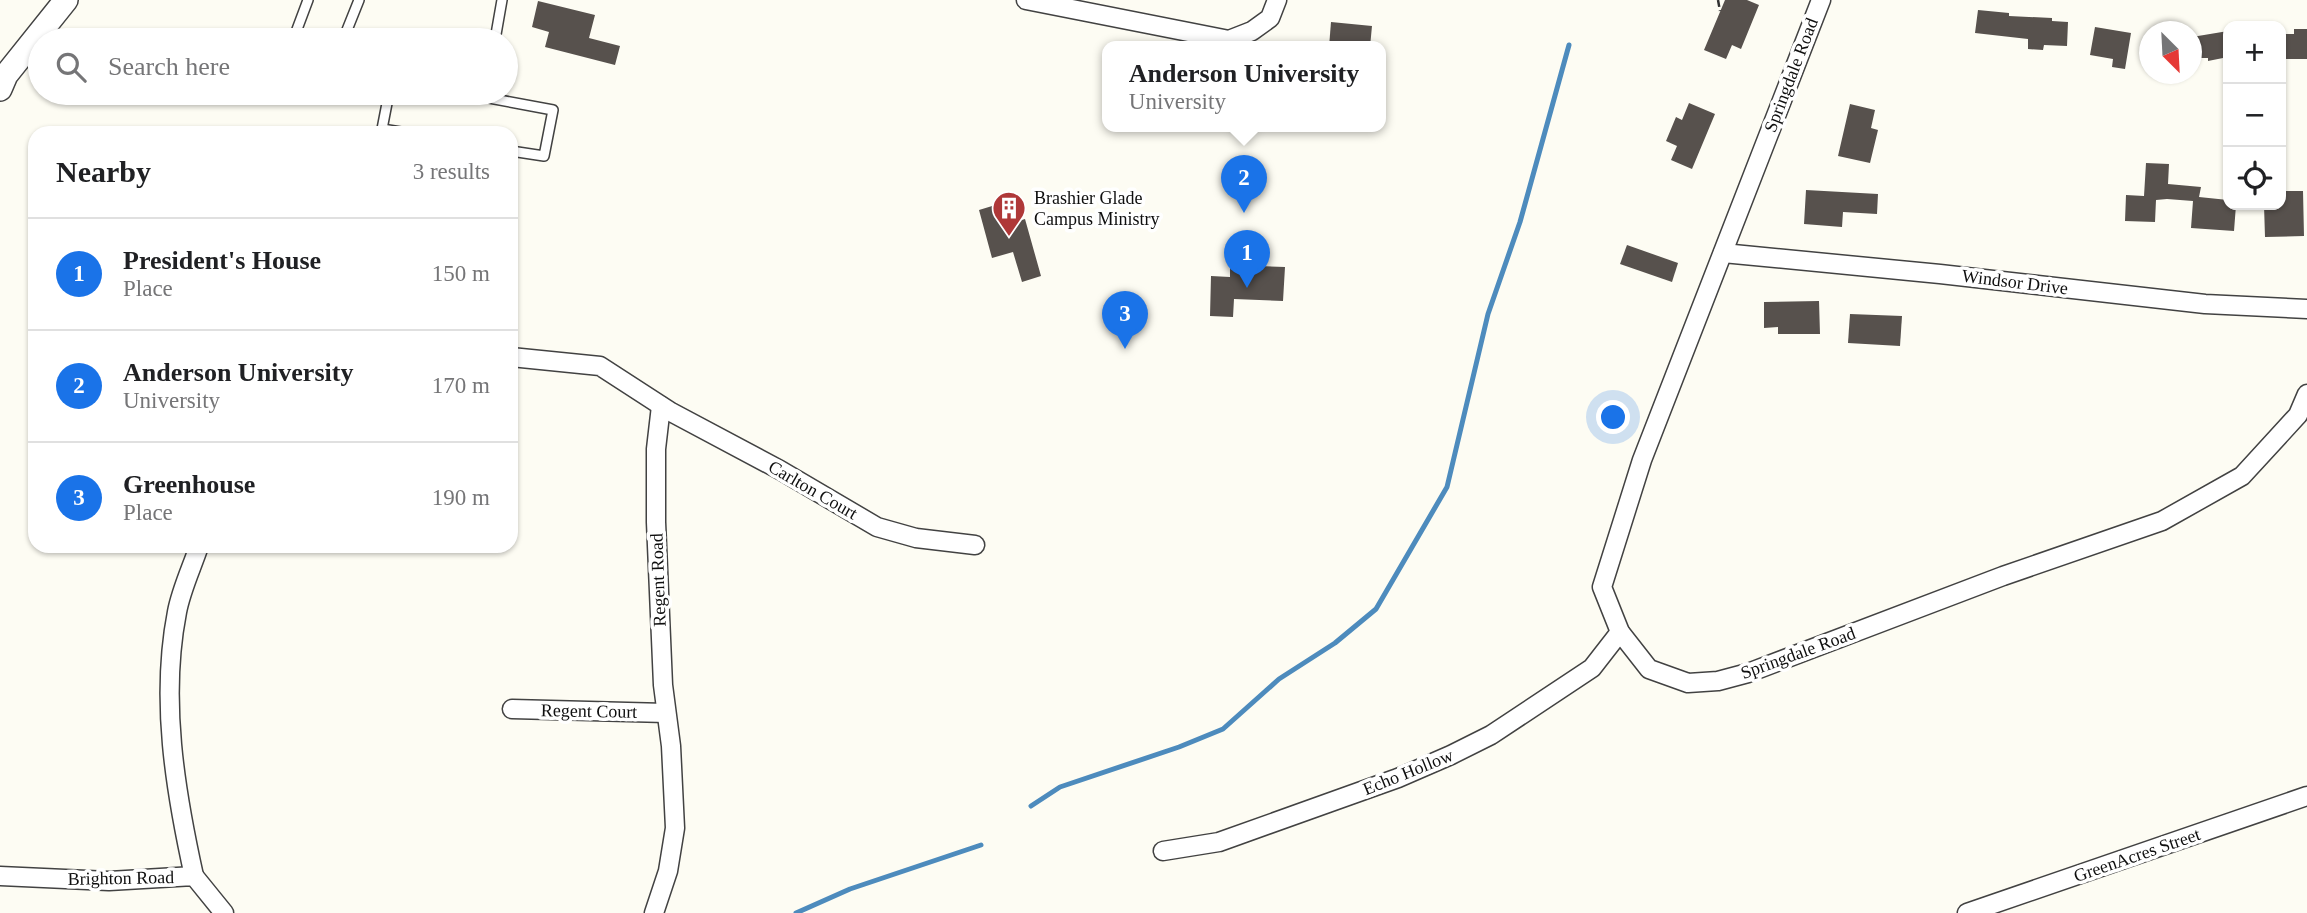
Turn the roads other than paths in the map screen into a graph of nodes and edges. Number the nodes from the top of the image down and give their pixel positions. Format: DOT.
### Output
graph roads {
  1 [pos="66,0"];
  2 [pos="308,0"];
  3 [pos="359,0"];
  4 [pos="502,0"];
  5 [pos="1026,0"];
  6 [pos="1277,0"];
  7 [pos="1821,0"];
  8 [pos="1055,3"];
  9 [pos="44,28"];
  10 [pos="298,28"];
  11 [pos="348,28"];
  12 [pos="497,28"];
  13 [pos="28,48"];
  14 [pos="0,89"];
  15 [pos="518,102"];
  16 [pos="387,105"];
  17 [pos="383,126"];
  18 [pos="518,152"];
  19 [pos="1723,253"];
  20 [pos="2307,309"];
  21 [pos="518,358"];
  22 [pos="2307,394"];
  23 [pos="661,406"];
  24 [pos="975,545"];
  25 [pos="197,553"];
  26 [pos="1620,632"];
  27 [pos="512,709"];
  28 [pos="666,713"];
  29 [pos="2307,796"];
  30 [pos="1163,851"];
  31 [pos="0,876"];
  32 [pos="194,876"];
  33 [pos="224,913"];
  34 [pos="654,913"];
  35 [pos="1967,913"];
  1 -- 9 [label="street"];
  2 -- 10 [label="lane"];
  3 -- 11 [label="lane"];
  4 -- 12 [label="lane"];
  5 -- 8 [label="street"];
  6 -- 8 [label="street"];
  7 -- 19 [label="street, Springdale Road"];
  13 -- 14 [label="street"];
  15 -- 18 [label="lane"];
  16 -- 17 [label="lane"];
  19 -- 20 [label="street, Windsor Drive"];
  19 -- 26 [label="street, Springdale Road"];
  21 -- 23 [label="street"];
  22 -- 26 [label="street, Springdale Road"];
  23 -- 24 [label="street, Carlton Court"];
  23 -- 28 [label="street, Regent Road"];
  25 -- 32 [label="street"];
  26 -- 30 [label="street, Echo Hollow"];
  27 -- 28 [label="street, Regent Court"];
  28 -- 34 [label="street, Regent Road"];
  29 -- 35 [label="street, GreenAcres Street"];
  31 -- 32 [label="street, Brighton Road"];
  32 -- 33 [label="street, Brighton Road"];
}
